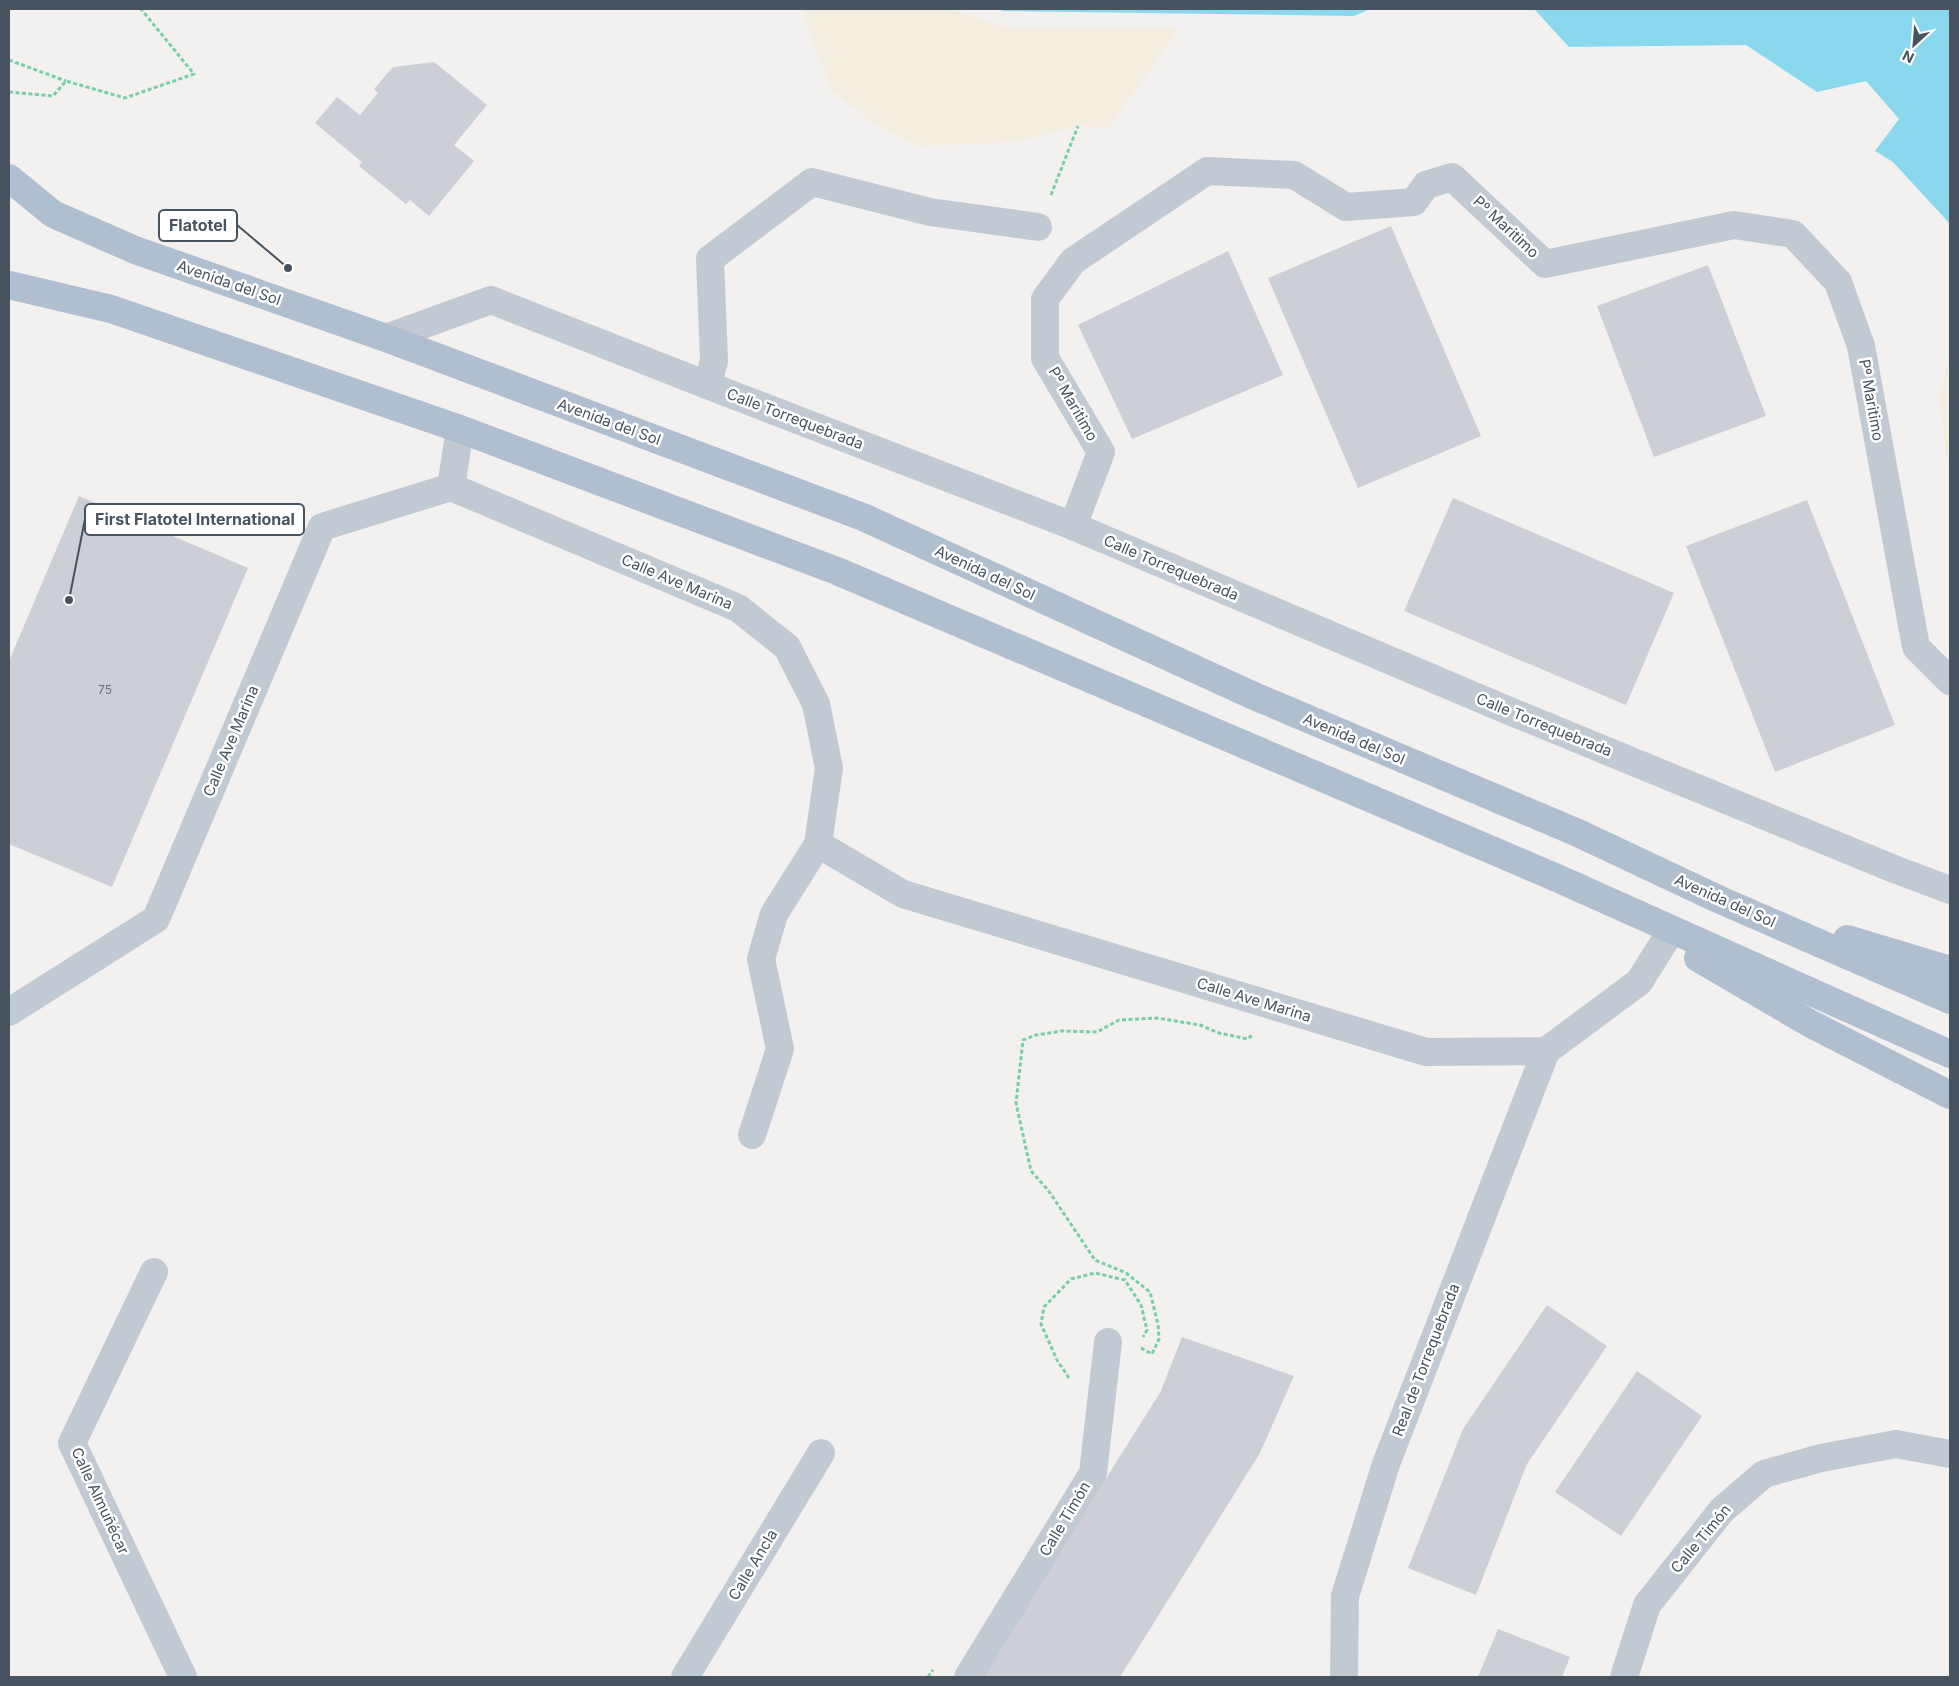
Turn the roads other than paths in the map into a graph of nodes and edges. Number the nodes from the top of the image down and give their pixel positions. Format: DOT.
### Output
graph roads {
  1 [pos="9,178"];
  2 [pos="1038,227"];
  3 [pos="9,285"];
  4 [pos="386,338"];
  5 [pos="706,386"];
  6 [pos="460,429"];
  7 [pos="451,487"];
  8 [pos="1073,526"];
  9 [pos="1950,681"];
  10 [pos="818,844"];
  11 [pos="1557,878"];
  12 [pos="1950,890"];
  13 [pos="1718,899"];
  14 [pos="1666,939"];
  15 [pos="1950,970"];
  16 [pos="1950,1000"];
  17 [pos="9,1012"];
  18 [pos="1546,1051"];
  19 [pos="1950,1054"];
  20 [pos="1950,1095"];
  21 [pos="752,1134"];
  22 [pos="154,1272"];
  23 [pos="1108,1342"];
  24 [pos="821,1453"];
  25 [pos="1950,1454"];
  26 [pos="183,1677"];
  27 [pos="685,1677"];
  28 [pos="968,1677"];
  29 [pos="1344,1677"];
  30 [pos="1624,1677"];
  1 -- 4 [label="main road, Avenida del Sol"];
  2 -- 5 [label="street"];
  3 -- 6 [label="main road"];
  4 -- 5 [label="street, Calle Torrequebrada"];
  4 -- 13 [label="main road, Avenida del Sol"];
  5 -- 8 [label="street, Calle Torrequebrada"];
  6 -- 7 [label="street"];
  6 -- 11 [label="main road"];
  7 -- 10 [label="street, Calle Ave Marina"];
  7 -- 17 [label="street, Calle Ave Marina"];
  8 -- 9 [label="street, Pº Maritimo"];
  8 -- 12 [label="street, Calle Torrequebrada"];
  10 -- 18 [label="street, Calle Ave Marina"];
  10 -- 21 [label="street, Calle Ave Marina"];
  11 -- 14 [label="main road"];
  11 -- 19 [label="main road"];
  13 -- 15 [label="main road"];
  13 -- 16 [label="main road, Avenida del Sol"];
  14 -- 18 [label="street"];
  14 -- 20 [label="main road"];
  18 -- 29 [label="street, Real de Torrequebrada"];
  22 -- 26 [label="street, Calle Almuñécar"];
  23 -- 28 [label="street, Calle Timón"];
  24 -- 27 [label="street, Calle Ancla"];
  25 -- 30 [label="street, Calle Timón"];
}
